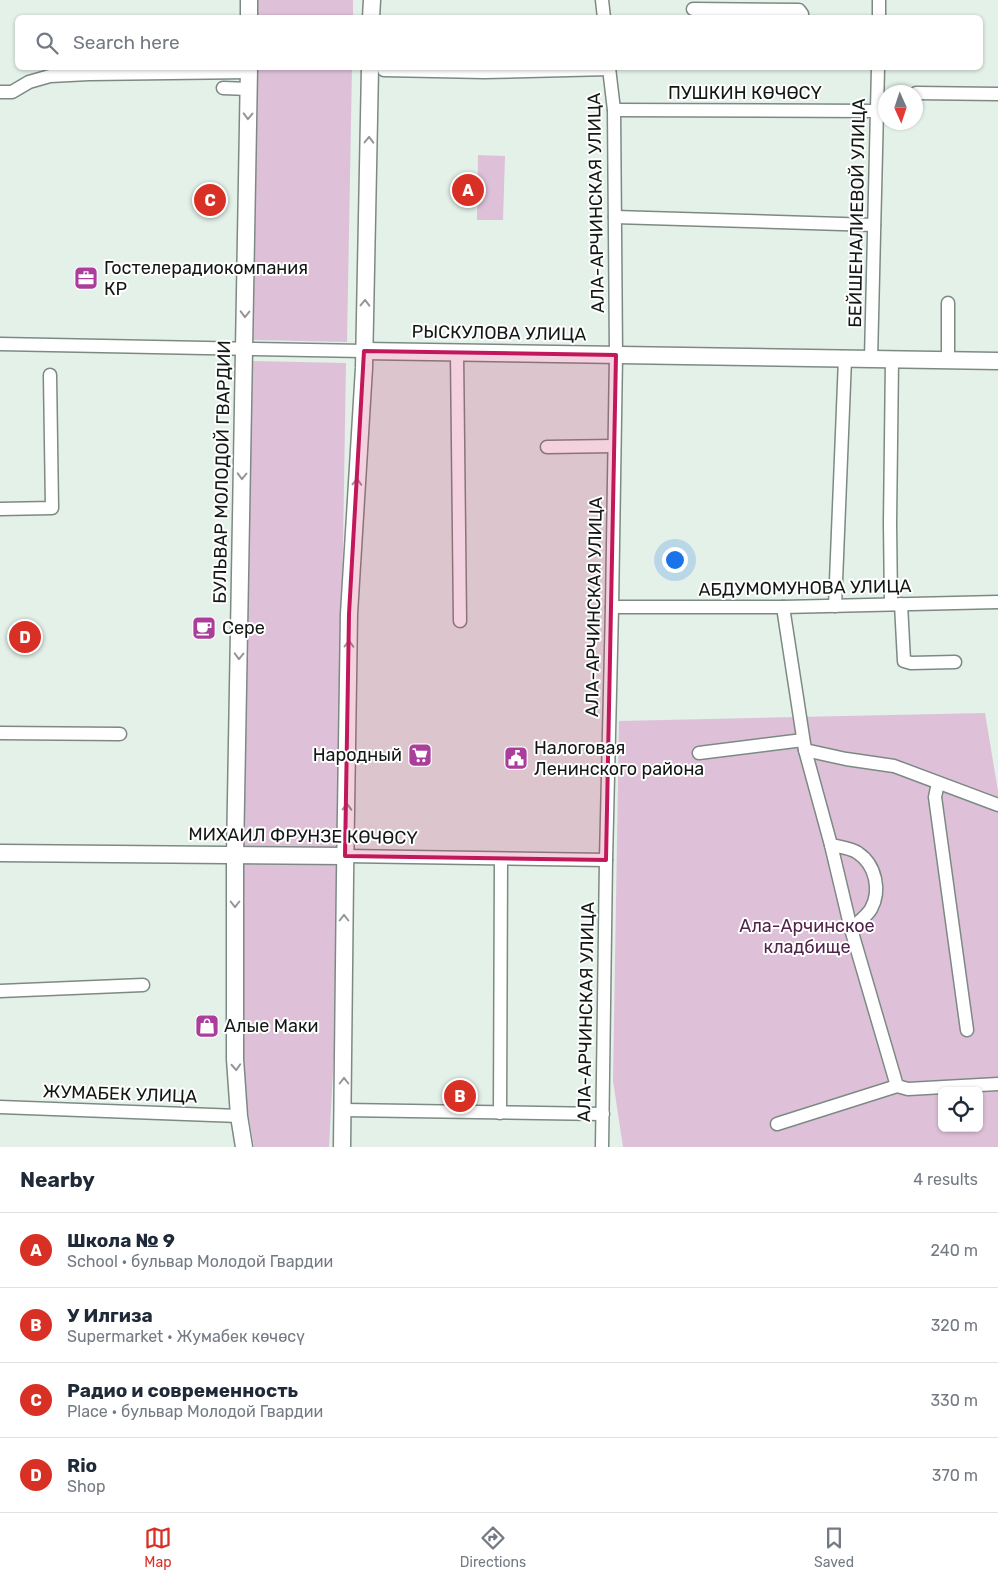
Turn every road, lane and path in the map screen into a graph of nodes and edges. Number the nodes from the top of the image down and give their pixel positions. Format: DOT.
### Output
graph roads {
  1 [pos="249,0"];
  2 [pos="372,0"];
  3 [pos="602,0"];
  4 [pos="879,0"];
  5 [pos="693,10"];
  6 [pos="249,15"];
  7 [pos="371,15"];
  8 [pos="604,15"];
  9 [pos="802,15"];
  10 [pos="879,15"];
  11 [pos="249,70"];
  12 [pos="377,70"];
  13 [pos="413,70"];
  14 [pos="546,70"];
  15 [pos="609,70"];
  16 [pos="878,70"];
  17 [pos="880,85"];
  18 [pos="223,88"];
  19 [pos="249,89"];
  20 [pos="0,92"];
  21 [pos="923,93"];
  22 [pos="998,94"];
  23 [pos="878,106"];
  24 [pos="614,110"];
  25 [pos="877,111"];
  26 [pos="615,216"];
  27 [pos="874,225"];
  28 [pos="948,302"];
  29 [pos="0,344"];
  30 [pos="245,349"];
  31 [pos="364,351"];
  32 [pos="457,353"];
  33 [pos="616,355"];
  34 [pos="844,359"];
  35 [pos="872,360"];
  36 [pos="892,360"];
  37 [pos="948,360"];
  38 [pos="998,361"];
  39 [pos="50,375"];
  40 [pos="614,446"];
  41 [pos="547,447"];
  42 [pos="0,509"];
  43 [pos="998,602"];
  44 [pos="896,604"];
  45 [pos="835,606"];
  46 [pos="783,607"];
  47 [pos="612,608"];
  48 [pos="460,621"];
  49 [pos="955,662"];
  50 [pos="0,733"];
  51 [pos="120,734"];
  52 [pos="804,745"];
  53 [pos="698,753"];
  54 [pos="938,783"];
  55 [pos="998,805"];
  56 [pos="831,845"];
  57 [pos="0,853"];
  58 [pos="235,856"];
  59 [pos="345,856"];
  60 [pos="501,859"];
  61 [pos="606,860"];
  62 [pos="851,929"];
  63 [pos="142,985"];
  64 [pos="0,991"];
  65 [pos="967,1030"];
  66 [pos="998,1084"];
  67 [pos="897,1086"];
  68 [pos="0,1107"];
  69 [pos="344,1110"];
  70 [pos="500,1113"];
  71 [pos="602,1114"];
  72 [pos="239,1116"];
  73 [pos="777,1124"];
  74 [pos="244,1147"];
  75 [pos="342,1147"];
  76 [pos="602,1147"];
  1 -- 6 [label="main road"];
  2 -- 7 [label="main road"];
  3 -- 8 [label="street"];
  4 -- 10 [label="street"];
  5 -- 9 [label="street"];
  11 -- 19 [label="main road, БУЛЬВАР МОЛОДОЙ ГВАРДИИ"];
  11 -- 20 [label="street"];
  31 -- 12 [label="main road, one-way"];
  13 -- 14 [label="street"];
  15 -- 24 [label="street, АЛА-АРЧИНСКАЯ УЛИЦА"];
  16 -- 17 [label="street, БЕЙШЕНАЛИЕВОЙ УЛИЦА"];
  18 -- 19 [label="street"];
  19 -- 30 [label="main road, БУЛЬВАР МОЛОДОЙ ГВАРДИИ, one-way"];
  21 -- 22 [label="street"];
  23 -- 25 [label="street, БЕЙШЕНАЛИЕВОЙ УЛИЦА"];
  24 -- 25 [label="street, ПУШКИН КӨЧӨСҮ"];
  24 -- 26 [label="street, АЛА-АРЧИНСКАЯ УЛИЦА"];
  25 -- 27 [label="street, БЕЙШЕНАЛИЕВОЙ УЛИЦА"];
  26 -- 27 [label="street"];
  26 -- 33 [label="street, АЛА-АРЧИНСКАЯ УЛИЦА"];
  27 -- 35 [label="street, БЕЙШЕНАЛИЕВОЙ УЛИЦА"];
  28 -- 37 [label="street"];
  29 -- 30 [label="street, РЫСКУЛОВА УЛИЦА"];
  30 -- 31 [label="street, РЫСКУЛОВА УЛИЦА"];
  30 -- 58 [label="main road, БУЛЬВАР МОЛОДОЙ ГВАРДИИ, one-way"];
  31 -- 32 [label="main road, РЫСКУЛОВА УЛИЦА"];
  59 -- 31 [label="main road, one-way"];
  32 -- 33 [label="main road, РЫСКУЛОВА УЛИЦА"];
  32 -- 48 [label="street"];
  33 -- 34 [label="main road, РЫСКУЛОВА УЛИЦА"];
  33 -- 40 [label="street, АЛА-АРЧИНСКАЯ УЛИЦА"];
  34 -- 35 [label="main road, РЫСКУЛОВА УЛИЦА"];
  34 -- 45 [label="street"];
  35 -- 36 [label="main road, РЫСКУЛОВА УЛИЦА"];
  36 -- 37 [label="main road, РЫСКУЛОВА УЛИЦА"];
  36 -- 44 [label="street"];
  37 -- 38 [label="main road, РЫСКУЛОВА УЛИЦА"];
  39 -- 42 [label="street"];
  40 -- 41 [label="street"];
  40 -- 47 [label="street, АЛА-АРЧИНСКАЯ УЛИЦА"];
  43 -- 44 [label="street, АБДУМОМУНОВА УЛИЦА"];
  44 -- 45 [label="street, АБДУМОМУНОВА УЛИЦА"];
  44 -- 49 [label="street"];
  45 -- 46 [label="street, АБДУМОМУНОВА УЛИЦА"];
  46 -- 47 [label="street, АБДУМОМУНОВА УЛИЦА"];
  46 -- 52 [label="street"];
  47 -- 61 [label="street, АЛА-АРЧИНСКАЯ УЛИЦА"];
  50 -- 51 [label="street"];
  52 -- 53 [label="street"];
  52 -- 54 [label="street"];
  52 -- 56 [label="street"];
  54 -- 55 [label="street"];
  54 -- 65 [label="street"];
  56 -- 62 [label="street"];
  56 -- 62 [label="street"];
  57 -- 58 [label="main road, МИХАИЛ ФРУНЗЕ КӨЧӨСҮ"];
  58 -- 59 [label="main road, МИХАИЛ ФРУНЗЕ КӨЧӨСҮ"];
  58 -- 72 [label="main road, БУЛЬВАР МОЛОДОЙ ГВАРДИИ, one-way"];
  59 -- 60 [label="street, МИХАИЛ ФРУНЗЕ КӨЧӨСҮ"];
  69 -- 59 [label="main road, one-way"];
  60 -- 61 [label="street, МИХАИЛ ФРУНЗЕ КӨЧӨСҮ"];
  60 -- 70 [label="street"];
  61 -- 71 [label="street, АЛА-АРЧИНСКАЯ УЛИЦА"];
  62 -- 67 [label="street"];
  63 -- 64 [label="street"];
  66 -- 67 [label="street"];
  67 -- 73 [label="street"];
  68 -- 72 [label="street, ЖУМАБЕК УЛИЦА"];
  69 -- 70 [label="street"];
  69 -- 75 [label="main road"];
  70 -- 71 [label="street"];
  71 -- 76 [label="street, АЛА-АРЧИНСКАЯ УЛИЦА"];
  72 -- 74 [label="main road, БУЛЬВАР МОЛОДОЙ ГВАРДИИ"];
}
